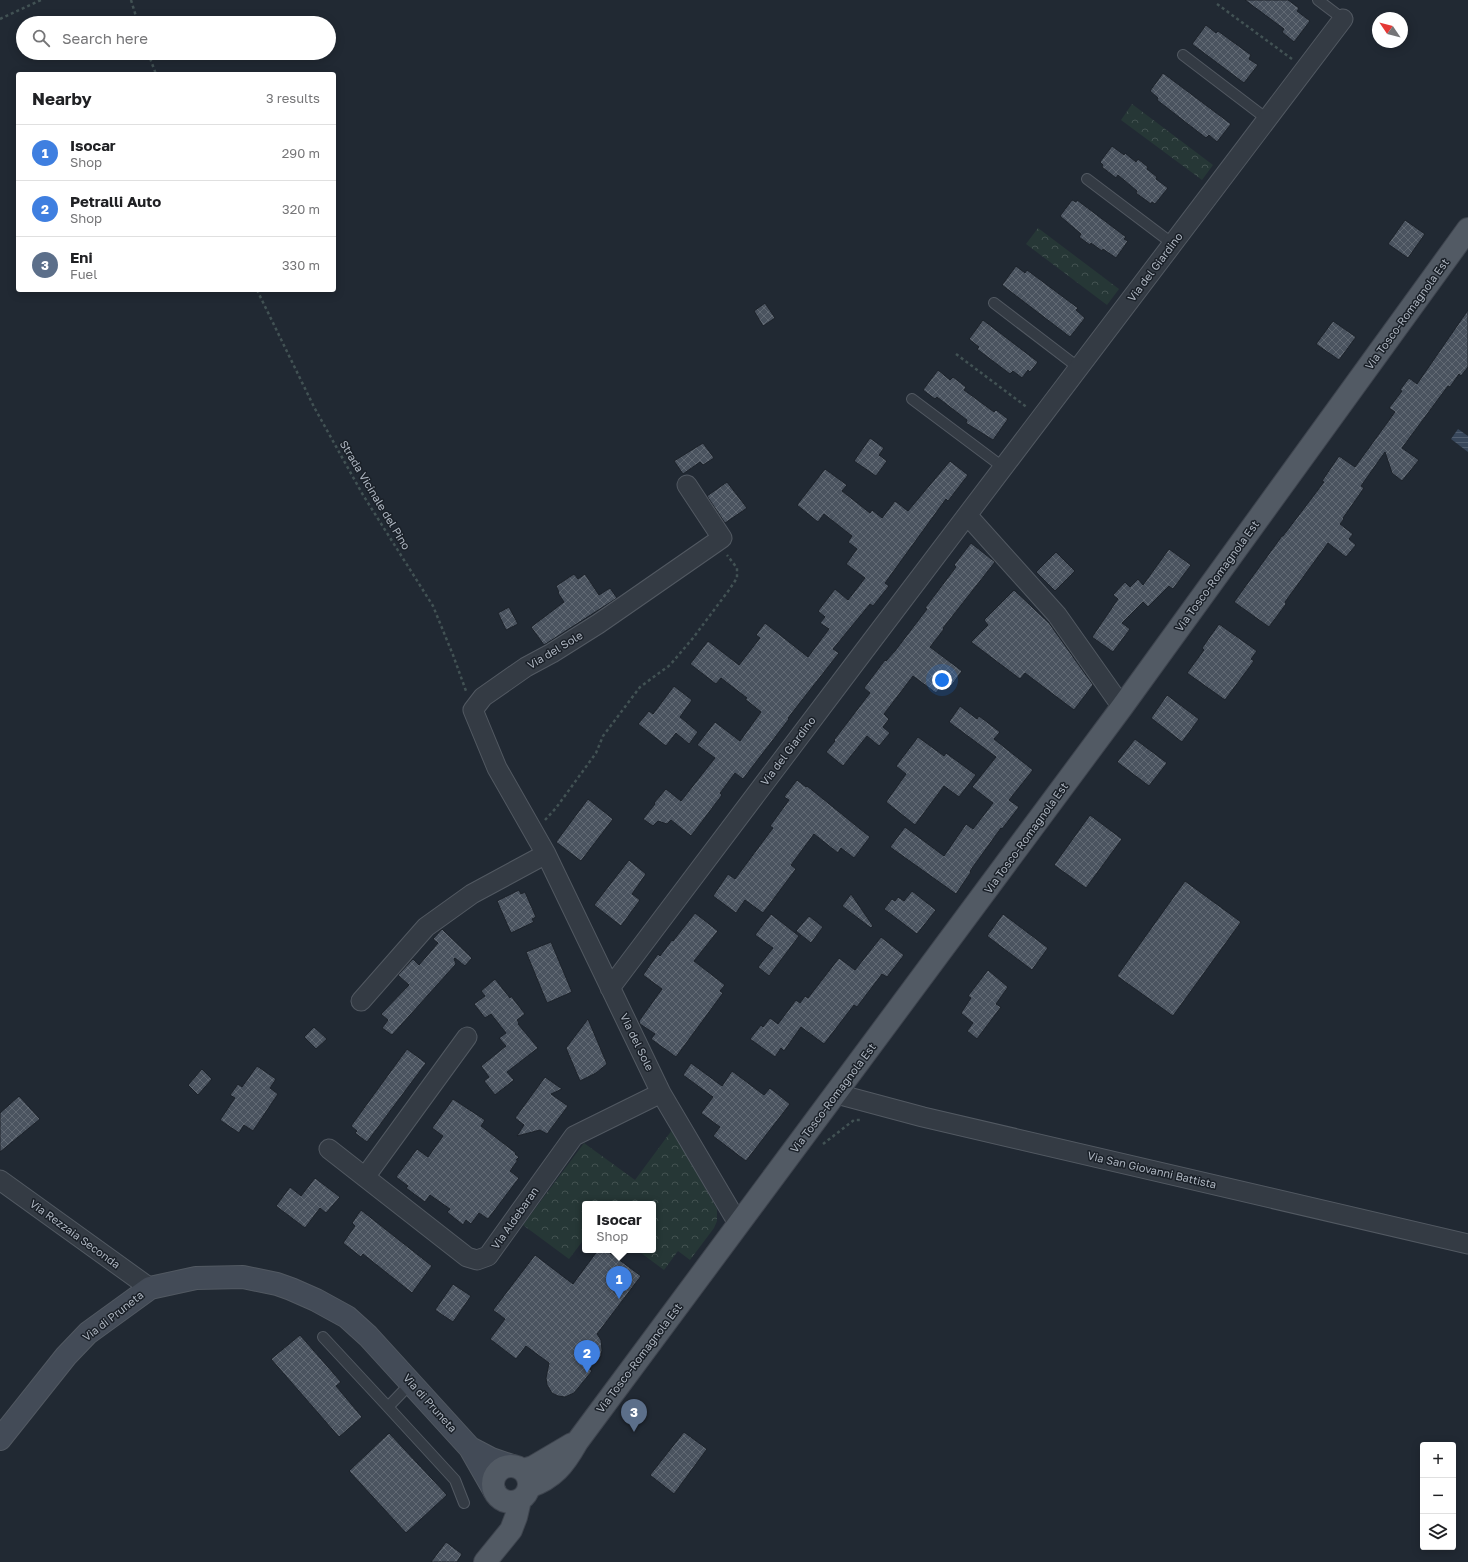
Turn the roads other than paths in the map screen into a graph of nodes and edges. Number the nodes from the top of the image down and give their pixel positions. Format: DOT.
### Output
graph roads {
  1 [pos="1318,0"];
  2 [pos="1343,19"];
  3 [pos="1182,55"];
  4 [pos="1267,119"];
  5 [pos="1087,179"];
  6 [pos="1468,229"];
  7 [pos="1172,244"];
  8 [pos="994,303"];
  9 [pos="1079,368"];
  10 [pos="912,398"];
  11 [pos="1004,468"];
  12 [pos="687,485"];
  13 [pos="968,516"];
  14 [pos="1122,707"];
  15 [pos="546,854"];
  16 [pos="610,988"];
  17 [pos="361,1001"];
  18 [pos="467,1037"];
  19 [pos="661,1093"];
  20 [pos="837,1094"];
  21 [pos="329,1149"];
  22 [pos="365,1177"];
  23 [pos="0,1180"];
  24 [pos="739,1225"];
  25 [pos="1468,1244"];
  26 [pos="150,1288"];
  27 [pos="323,1337"];
  28 [pos="411,1383"];
  29 [pos="388,1407"];
  30 [pos="0,1439"];
  31 [pos="513,1485"];
  32 [pos="464,1503"];
  33 [pos="491,1554"];
  1 -- 2 [label="lane"];
  2 -- 4 [label="street, Via del Giardino"];
  3 -- 4 [label="lane"];
  4 -- 7 [label="street, Via del Giardino"];
  5 -- 7 [label="lane"];
  6 -- 14 [label="main road, Via Tosco-Romagnola Est"];
  7 -- 9 [label="street, Via del Giardino"];
  8 -- 9 [label="lane"];
  9 -- 11 [label="street, Via del Giardino"];
  10 -- 11 [label="lane"];
  11 -- 13 [label="street, Via del Giardino"];
  12 -- 15 [label="street, Via del Sole"];
  13 -- 14 [label="street"];
  13 -- 16 [label="street, Via del Giardino"];
  14 -- 20 [label="main road, Via Tosco-Romagnola Est"];
  15 -- 16 [label="street, Via del Sole"];
  15 -- 17 [label="street"];
  16 -- 19 [label="street, Via del Sole"];
  18 -- 22 [label="street"];
  19 -- 22 [label="street, Via Aldebaran"];
  19 -- 24 [label="street, Via del Sole"];
  20 -- 24 [label="main road, Via Tosco-Romagnola Est"];
  20 -- 25 [label="street, Via San Giovanni Battista"];
  21 -- 22 [label="street, Via Aldebaran"];
  23 -- 26 [label="street, Via Rezzaia Seconda"];
  24 -- 31 [label="main road, Via Tosco-Romagnola Est"];
  26 -- 28 [label="main road, Via di Pruneta"];
  26 -- 30 [label="main road, Via di Pruneta"];
  27 -- 29 [label="lane"];
  28 -- 29 [label="lane"];
  28 -- 31 [label="main road, Via di Pruneta"];
  29 -- 32 [label="lane"];
  31 -- 33 [label="main road"];
}
